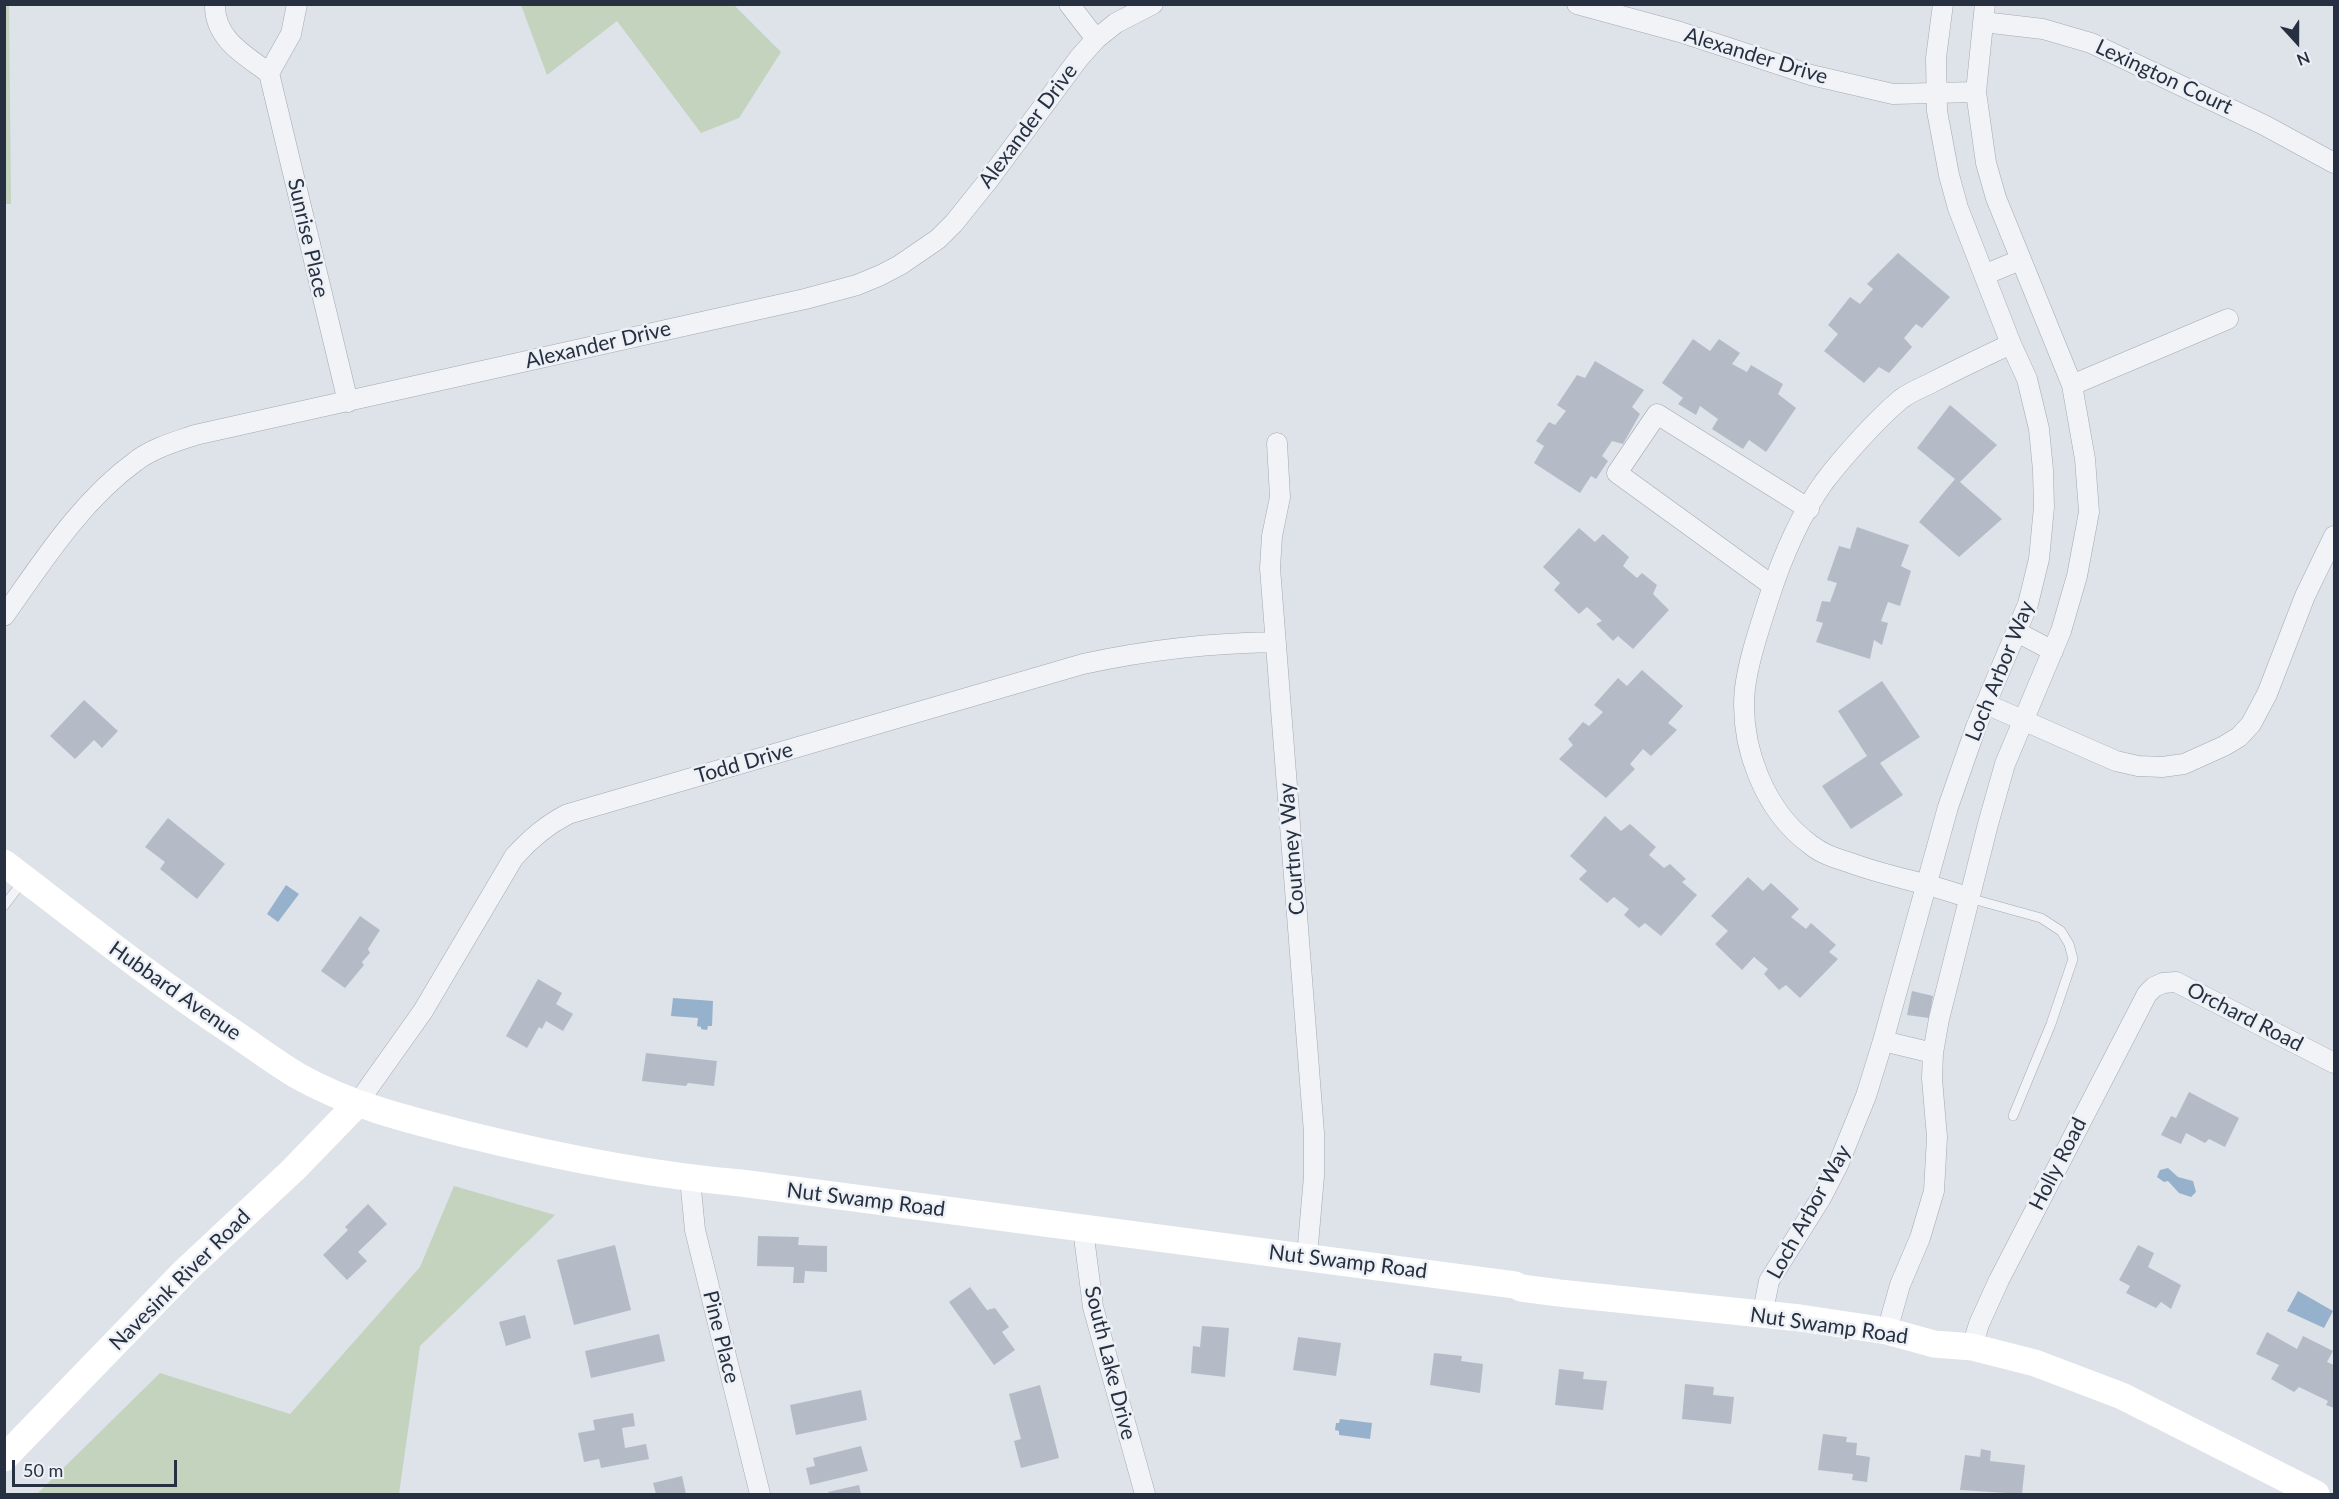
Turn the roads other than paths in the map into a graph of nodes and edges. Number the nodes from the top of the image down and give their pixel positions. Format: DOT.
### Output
graph roads {
  1 [pos="215,4"];
  2 [pos="297,4"];
  3 [pos="1069,4"];
  4 [pos="1153,4"];
  5 [pos="1577,4"];
  6 [pos="1943,4"];
  7 [pos="1984,13"];
  8 [pos="1096,39"];
  9 [pos="269,73"];
  10 [pos="1976,92"];
  11 [pos="1936,94"];
  12 [pos="2334,163"];
  13 [pos="2020,260"];
  14 [pos="1984,275"];
  15 [pos="2228,319"];
  16 [pos="2011,344"];
  17 [pos="2072,385"];
  18 [pos="348,402"];
  19 [pos="1277,443"];
  20 [pos="1809,509"];
  21 [pos="2334,536"];
  22 [pos="1773,586"];
  23 [pos="4,616"];
  24 [pos="2017,632"];
  25 [pos="1275,642"];
  26 [pos="2053,651"];
  27 [pos="1986,704"];
  28 [pos="2022,722"];
  29 [pos="15,870"];
  30 [pos="1926,885"];
  31 [pos="1969,898"];
  32 [pos="4,906"];
  33 [pos="2154,987"];
  34 [pos="1883,1041"];
  35 [pos="1933,1053"];
  36 [pos="2334,1062"];
  37 [pos="357,1104"];
  38 [pos="2013,1116"];
  39 [pos="690,1179"];
  40 [pos="1083,1229"];
  41 [pos="1307,1256"];
  42 [pos="1762,1316"];
  43 [pos="1887,1331"];
  44 [pos="1972,1347"];
  45 [pos="4,1458"];
  46 [pos="760,1494"];
  47 [pos="1145,1494"];
  48 [pos="2316,1494"];
  1 -- 9 [label="street"];
  2 -- 9 [label="street"];
  3 -- 8 [label="street"];
  4 -- 8 [label="street, Alexander Drive"];
  5 -- 11 [label="street, Alexander Drive"];
  6 -- 11 [label="street, Loch Arbor Way"];
  7 -- 10 [label="street, Loch Arbor Way"];
  7 -- 12 [label="street, Lexington Court"];
  8 -- 18 [label="street, Alexander Drive"];
  9 -- 18 [label="street, Sunrise Place"];
  10 -- 11 [label="street, Alexander Drive"];
  10 -- 13 [label="street, Loch Arbor Way"];
  11 -- 14 [label="street, Loch Arbor Way"];
  13 -- 14 [label="street"];
  13 -- 17 [label="street, Loch Arbor Way"];
  14 -- 16 [label="street, Loch Arbor Way"];
  15 -- 17 [label="street"];
  16 -- 20 [label="street"];
  16 -- 24 [label="street, Loch Arbor Way"];
  17 -- 26 [label="street, Loch Arbor Way"];
  18 -- 23 [label="street, Alexander Drive"];
  19 -- 25 [label="street, Courtney Way"];
  20 -- 22 [label="street"];
  20 -- 22 [label="street"];
  21 -- 28 [label="street"];
  22 -- 30 [label="street"];
  24 -- 26 [label="street"];
  24 -- 27 [label="street, Loch Arbor Way"];
  25 -- 37 [label="street, Todd Drive"];
  25 -- 41 [label="street, Courtney Way"];
  26 -- 28 [label="street, Loch Arbor Way"];
  27 -- 28 [label="street"];
  27 -- 30 [label="street, Loch Arbor Way"];
  28 -- 31 [label="street, Loch Arbor Way"];
  29 -- 32 [label="lane"];
  29 -- 37 [label="main road, Hubbard Avenue"];
  30 -- 31 [label="street"];
  30 -- 34 [label="street, Loch Arbor Way"];
  31 -- 35 [label="street, Loch Arbor Way"];
  31 -- 38 [label="lane"];
  33 -- 36 [label="street, Orchard Road"];
  33 -- 44 [label="street, Holly Road"];
  34 -- 35 [label="street"];
  34 -- 42 [label="street, Loch Arbor Way"];
  35 -- 43 [label="street, Loch Arbor Way"];
  37 -- 39 [label="main road, Nut Swamp Road"];
  37 -- 45 [label="main road, Navesink River Road"];
  39 -- 40 [label="main road, Nut Swamp Road"];
  39 -- 46 [label="street, Pine Place"];
  40 -- 41 [label="main road, Nut Swamp Road"];
  40 -- 47 [label="street, South Lake Drive"];
  41 -- 42 [label="main road, Nut Swamp Road"];
  42 -- 43 [label="main road, Nut Swamp Road"];
  43 -- 44 [label="main road, Nut Swamp Road"];
  44 -- 48 [label="main road, Nut Swamp Road"];
}
